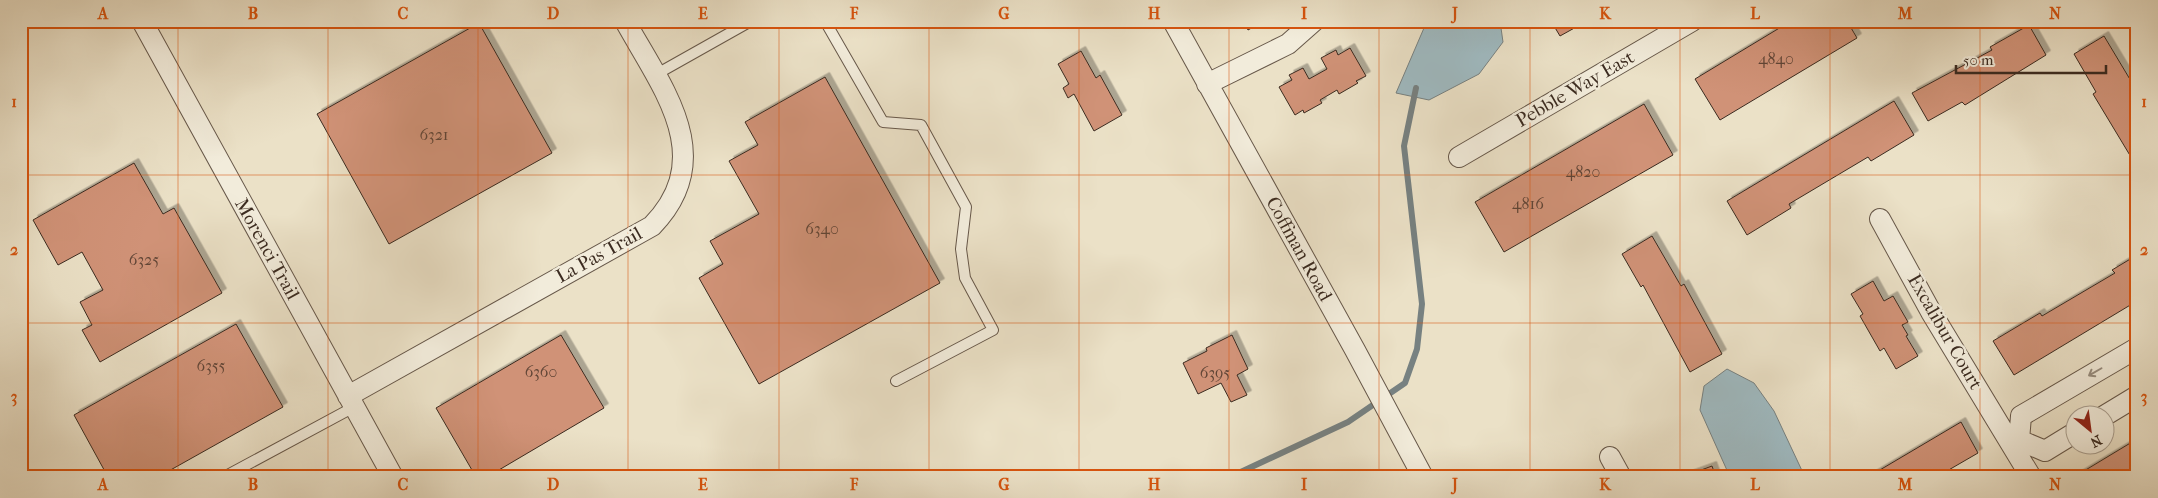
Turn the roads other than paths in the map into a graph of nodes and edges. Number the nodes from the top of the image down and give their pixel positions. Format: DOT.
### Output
graph roads {
  1 [pos="142,21"];
  2 [pos="625,21"];
  3 [pos="751,21"];
  4 [pos="824,21"];
  5 [pos="1172,21"];
  6 [pos="1692,21"];
  7 [pos="1312,22"];
  8 [pos="655,75"];
  9 [pos="1207,84"];
  10 [pos="1459,158"];
  11 [pos="1880,218"];
  12 [pos="2137,348"];
  13 [pos="896,381"];
  14 [pos="2137,396"];
  15 [pos="351,401"];
  16 [pos="2116,409"];
  17 [pos="2066,438"];
  18 [pos="2015,442"];
  19 [pos="1610,457"];
  20 [pos="224,477"];
  21 [pos="393,477"];
  22 [pos="1423,477"];
  23 [pos="1621,477"];
  24 [pos="2031,477"];
  1 -- 15 [label="street, Morenci Trail"];
  2 -- 8 [label="street, La Pas Trail"];
  3 -- 8 [label="lane"];
  4 -- 13 [label="lane"];
  5 -- 9 [label="street, Coffman Road"];
  6 -- 10 [label="street, Pebble Way East"];
  7 -- 9 [label="street"];
  8 -- 15 [label="street, La Pas Trail"];
  9 -- 22 [label="street, Coffman Road"];
  11 -- 18 [label="street, Excalibur Court"];
  12 -- 18 [label="street, one-way"];
  14 -- 16 [label="street"];
  15 -- 20 [label="lane"];
  15 -- 21 [label="street, Morenci Trail"];
  17 -- 18 [label="street"];
  18 -- 24 [label="street, Excalibur Court"];
  19 -- 23 [label="street"];
}
